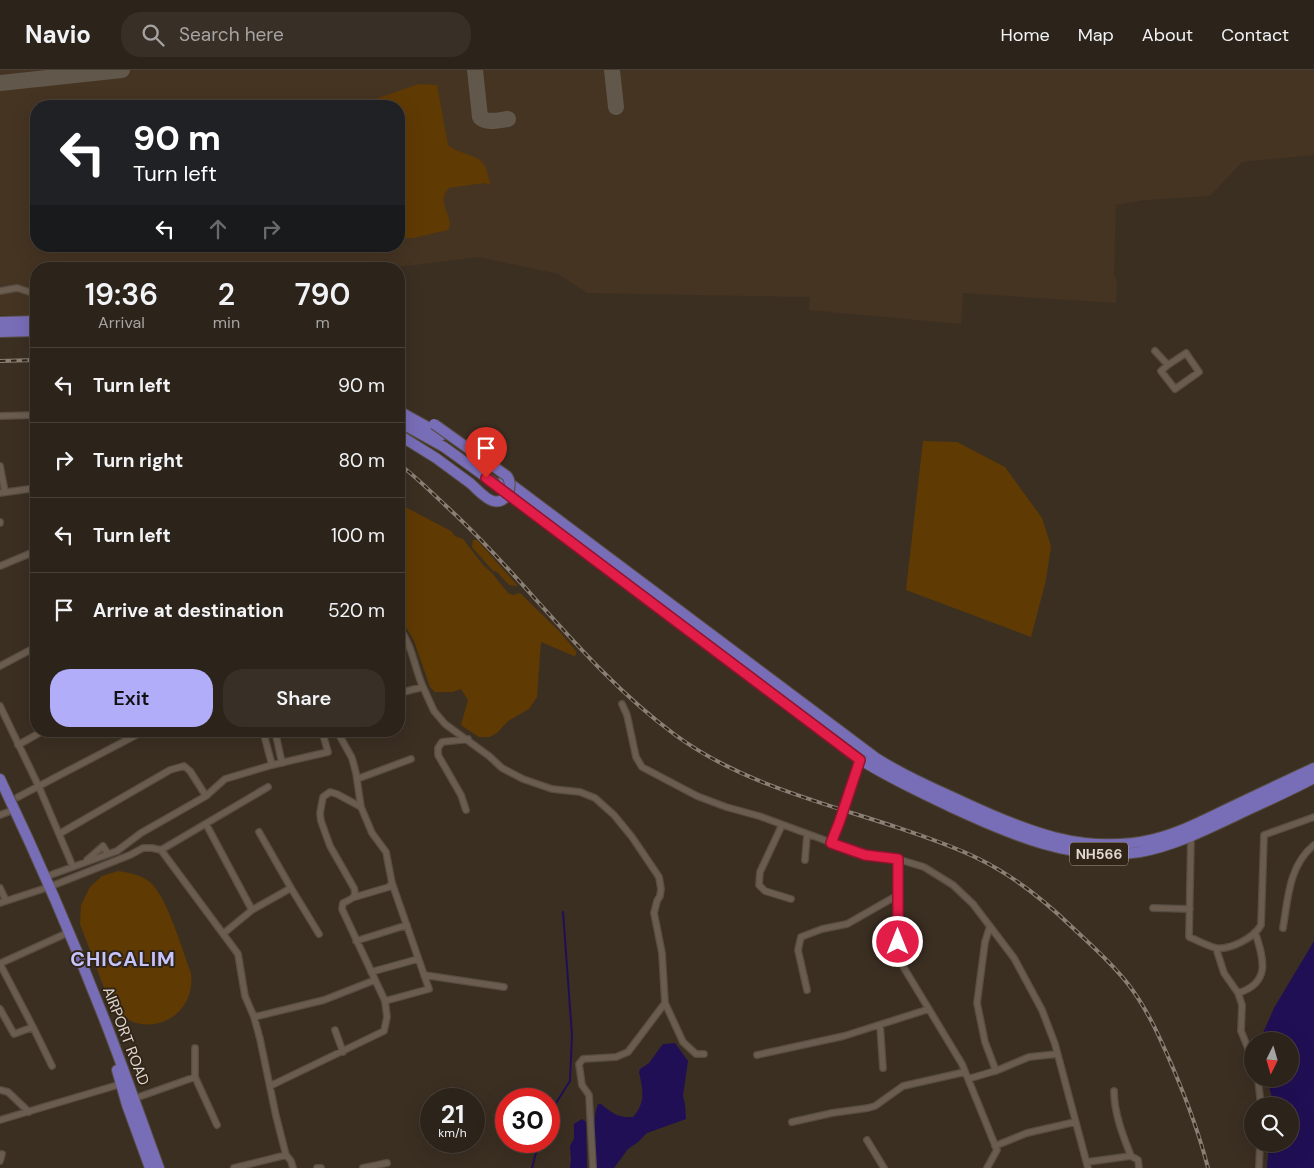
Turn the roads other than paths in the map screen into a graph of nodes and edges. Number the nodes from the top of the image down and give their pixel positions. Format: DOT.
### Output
graph roads {
  1 [pos="0,291"];
  2 [pos="30,292"];
  3 [pos="30,321"];
  4 [pos="0,322"];
  5 [pos="30,331"];
  6 [pos="0,332"];
  7 [pos="1155,351"];
  8 [pos="1168,365"];
  9 [pos="405,407"];
  10 [pos="405,414"];
  11 [pos="30,415"];
  12 [pos="0,416"];
  13 [pos="405,425"];
  14 [pos="405,439"];
  15 [pos="0,466"];
  16 [pos="30,489"];
  17 [pos="3,493"];
  18 [pos="30,554"];
  19 [pos="0,566"];
  20 [pos="405,636"];
  21 [pos="30,650"];
  22 [pos="0,666"];
  23 [pos="423,687"];
  24 [pos="405,692"];
  25 [pos="622,704"];
  26 [pos="0,706"];
  27 [pos="32,737"];
  28 [pos="133,737"];
  29 [pos="265,737"];
  30 [pos="276,737"];
  31 [pos="324,737"];
  32 [pos="340,737"];
  33 [pos="468,740"];
  34 [pos="18,745"];
  35 [pos="860,747"];
  36 [pos="411,759"];
  37 [pos="860,760"];
  38 [pos="282,763"];
  39 [pos="272,765"];
  40 [pos="1314,768"];
  41 [pos="1314,778"];
  42 [pos="357,779"];
  43 [pos="0,780"];
  44 [pos="268,787"];
  45 [pos="39,788"];
  46 [pos="0,795"];
  47 [pos="206,796"];
  48 [pos="18,797"];
  49 [pos="361,808"];
  50 [pos="466,810"];
  51 [pos="4,813"];
  52 [pos="1314,817"];
  53 [pos="206,824"];
  54 [pos="782,825"];
  55 [pos="259,832"];
  56 [pos="59,834"];
  57 [pos="807,834"];
  58 [pos="1191,836"];
  59 [pos="831,843"];
  60 [pos="1314,845"];
  61 [pos="161,850"];
  62 [pos="898,859"];
  63 [pos="805,860"];
  64 [pos="74,867"];
  65 [pos="392,882"];
  66 [pos="46,884"];
  67 [pos="0,888"];
  68 [pos="290,888"];
  69 [pos="898,895"];
  70 [pos="354,897"];
  71 [pos="791,899"];
  72 [pos="3,902"];
  73 [pos="1153,908"];
  74 [pos="1190,909"];
  75 [pos="252,910"];
  76 [pos="407,925"];
  77 [pos="990,926"];
  78 [pos="1283,928"];
  79 [pos="1255,932"];
  80 [pos="224,933"];
  81 [pos="65,934"];
  82 [pos="319,934"];
  83 [pos="356,941"];
  84 [pos="1216,948"];
  85 [pos="418,958"];
  86 [pos="0,964"];
  87 [pos="371,972"];
  88 [pos="424,975"];
  89 [pos="375,980"];
  90 [pos="504,987"];
  91 [pos="807,990"];
  92 [pos="1238,993"];
  93 [pos="385,1001"];
  94 [pos="665,1003"];
  95 [pos="0,1009"];
  96 [pos="928,1009"];
  97 [pos="254,1017"];
  98 [pos="880,1025"];
  99 [pos="33,1027"];
  100 [pos="336,1030"];
  101 [pos="1244,1036"];
  102 [pos="195,1048"];
  103 [pos="343,1052"];
  104 [pos="704,1054"];
  105 [pos="1058,1054"];
  106 [pos="757,1055"];
  107 [pos="52,1066"];
  108 [pos="883,1068"];
  109 [pos="996,1071"];
  110 [pos="965,1072"];
  111 [pos="195,1077"];
  112 [pos="968,1079"];
  113 [pos="121,1084"];
  114 [pos="270,1086"];
  115 [pos="0,1088"];
  116 [pos="1114,1091"];
  117 [pos="130,1100"];
  118 [pos="29,1112"];
  119 [pos="0,1120"];
  120 [pos="792,1122"];
  121 [pos="1075,1122"];
  122 [pos="217,1125"];
  123 [pos="867,1140"];
  124 [pos="995,1146"];
  125 [pos="1260,1152"];
  126 [pos="2,1154"];
  127 [pos="286,1154"];
  128 [pos="1131,1156"];
  129 [pos="0,1161"];
  130 [pos="387,1163"];
  131 [pos="1087,1165"];
  132 [pos="245,1167"];
  133 [pos="150,1168"];
  134 [pos="159,1168"];
  135 [pos="234,1168"];
  136 [pos="293,1168"];
  137 [pos="317,1168"];
  138 [pos="320,1168"];
  139 [pos="363,1168"];
  140 [pos="593,1168"];
  141 [pos="884,1168"];
  142 [pos="987,1168"];
  143 [pos="1139,1168"];
  144 [pos="1259,1168"];
  1 -- 2 [label="street"];
  3 -- 4 [label="highway"];
  5 -- 6 [label="highway"];
  7 -- 8 [label="street"];
  8 -- 8 [label="street"];
  9 -- 14 [label="highway, bridge"];
  10 -- 35 [label="highway, NH566"];
  11 -- 12 [label="street"];
  13 -- 37 [label="highway, NH566"];
  15 -- 17 [label="street"];
  16 -- 17 [label="street"];
  18 -- 19 [label="street"];
  20 -- 23 [label="street"];
  21 -- 22 [label="street"];
  23 -- 24 [label="street"];
  23 -- 33 [label="street"];
  25 -- 54 [label="street"];
  26 -- 34 [label="street"];
  27 -- 34 [label="street"];
  28 -- 45 [label="street"];
  29 -- 39 [label="street"];
  30 -- 38 [label="street"];
  31 -- 38 [label="street"];
  32 -- 42 [label="street"];
  33 -- 50 [label="street"];
  33 -- 94 [label="street"];
  34 -- 45 [label="street"];
  35 -- 37 [label="street"];
  35 -- 40 [label="highway, NH566"];
  36 -- 42 [label="street"];
  37 -- 58 [label="highway, NH566"];
  37 -- 59 [label="street, bridge"];
  38 -- 39 [label="street"];
  39 -- 47 [label="street"];
  41 -- 58 [label="highway, NH566"];
  42 -- 49 [label="street"];
  43 -- 66 [label="highway, AIRPORT ROAD"];
  44 -- 53 [label="street"];
  45 -- 48 [label="street"];
  45 -- 56 [label="street"];
  46 -- 51 [label="highway, AIRPORT ROAD"];
  47 -- 56 [label="street"];
  47 -- 64 [label="street"];
  49 -- 65 [label="street"];
  49 -- 70 [label="street"];
  51 -- 66 [label="highway, AIRPORT ROAD"];
  52 -- 79 [label="street"];
  53 -- 61 [label="street"];
  53 -- 75 [label="street"];
  54 -- 57 [label="street"];
  54 -- 71 [label="street"];
  55 -- 68 [label="street"];
  56 -- 64 [label="street"];
  57 -- 59 [label="street"];
  57 -- 63 [label="street"];
  58 -- 74 [label="street"];
  59 -- 62 [label="street"];
  60 -- 78 [label="street"];
  61 -- 66 [label="street"];
  61 -- 80 [label="street"];
  62 -- 69 [label="street"];
  62 -- 77 [label="street"];
  64 -- 66 [label="street"];
  65 -- 70 [label="street"];
  65 -- 76 [label="street"];
  66 -- 72 [label="street"];
  66 -- 81 [label="highway, AIRPORT ROAD"];
  66 -- 117 [label="highway, AIRPORT ROAD"];
  67 -- 72 [label="street"];
  68 -- 75 [label="street"];
  68 -- 82 [label="street"];
  69 -- 91 [label="street"];
  69 -- 96 [label="street"];
  70 -- 83 [label="street"];
  73 -- 74 [label="street"];
  74 -- 84 [label="street"];
  75 -- 80 [label="street"];
  76 -- 83 [label="street"];
  76 -- 85 [label="street"];
  77 -- 105 [label="street"];
  77 -- 109 [label="street"];
  79 -- 84 [label="street"];
  79 -- 92 [label="street"];
  80 -- 97 [label="street"];
  81 -- 86 [label="street"];
  81 -- 113 [label="highway, AIRPORT ROAD"];
  83 -- 87 [label="street"];
  84 -- 92 [label="street"];
  85 -- 87 [label="street"];
  85 -- 88 [label="street"];
  86 -- 99 [label="street"];
  87 -- 89 [label="street"];
  88 -- 90 [label="street"];
  88 -- 93 [label="street"];
  89 -- 93 [label="street"];
  89 -- 97 [label="street"];
  92 -- 101 [label="street"];
  93 -- 103 [label="street"];
  94 -- 104 [label="street"];
  94 -- 140 [label="street"];
  95 -- 99 [label="street"];
  96 -- 98 [label="street"];
  96 -- 110 [label="street"];
  97 -- 114 [label="street"];
  98 -- 106 [label="street"];
  98 -- 108 [label="street"];
  99 -- 107 [label="street"];
  100 -- 103 [label="street"];
  102 -- 111 [label="street"];
  103 -- 114 [label="street"];
  105 -- 109 [label="street"];
  105 -- 121 [label="street"];
  109 -- 112 [label="street"];
  110 -- 112 [label="street"];
  110 -- 120 [label="street"];
  111 -- 117 [label="street"];
  111 -- 122 [label="street"];
  112 -- 124 [label="street"];
  113 -- 117 [label="highway, AIRPORT ROAD"];
  113 -- 118 [label="street"];
  114 -- 127 [label="street"];
  115 -- 118 [label="street"];
  116 -- 128 [label="street"];
  117 -- 133 [label="highway, AIRPORT ROAD"];
  117 -- 134 [label="highway, AIRPORT ROAD"];
  118 -- 119 [label="street"];
  121 -- 124 [label="street"];
  121 -- 131 [label="street"];
  123 -- 141 [label="street"];
  124 -- 142 [label="street"];
  125 -- 144 [label="street"];
  126 -- 129 [label="street"];
  127 -- 132 [label="street"];
  127 -- 136 [label="street"];
  128 -- 131 [label="street"];
  128 -- 143 [label="street"];
  130 -- 139 [label="street"];
  132 -- 135 [label="street"];
  137 -- 138 [label="street"];
}
